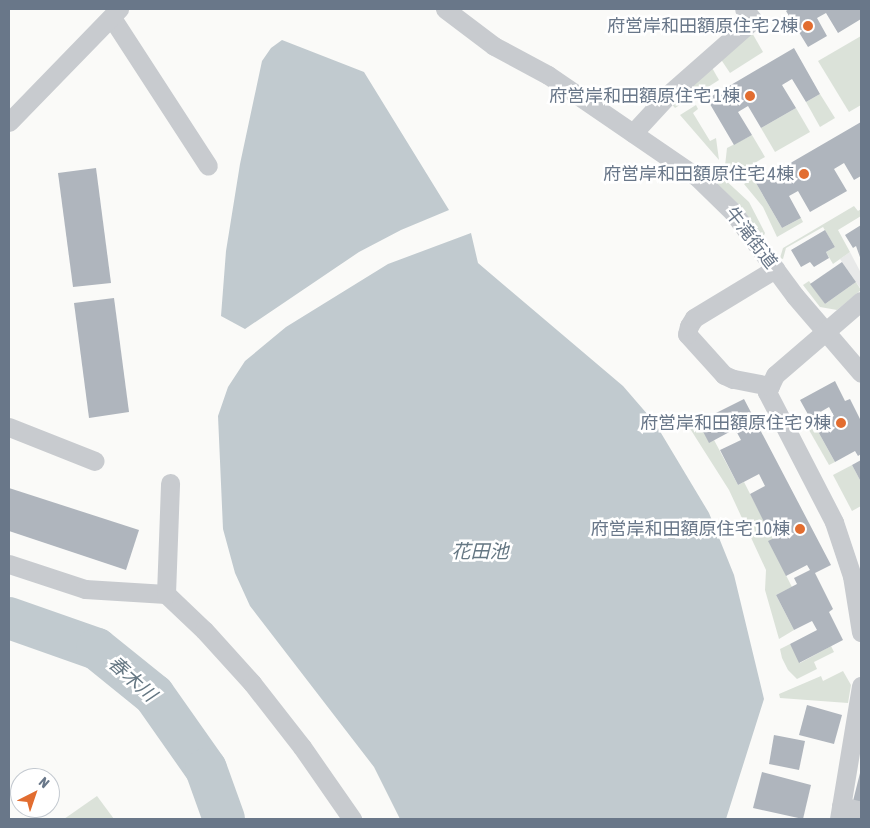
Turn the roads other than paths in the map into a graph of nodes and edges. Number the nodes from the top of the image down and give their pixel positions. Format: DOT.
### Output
graph roads {
  1 [pos="445,9"];
  2 [pos="744,9"];
  3 [pos="115,13"];
  4 [pos="9,122"];
  5 [pos="633,133"];
  6 [pos="208,166"];
  7 [pos="775,269"];
  8 [pos="861,301"];
  9 [pos="825,332"];
  10 [pos="861,373"];
  11 [pos="770,386"];
  12 [pos="9,427"];
  13 [pos="95,461"];
  14 [pos="170,483"];
  15 [pos="9,564"];
  16 [pos="166,594"];
  17 [pos="861,632"];
  18 [pos="861,686"];
  19 [pos="861,811"];
  20 [pos="840,813"];
  21 [pos="352,819"];
  1 -- 5 [label="street, 牛滝街道"];
  2 -- 5 [label="street"];
  3 -- 4 [label="street"];
  3 -- 6 [label="street"];
  5 -- 7 [label="street, 牛滝街道"];
  7 -- 9 [label="street, 牛滝街道"];
  7 -- 11 [label="street"];
  8 -- 9 [label="street"];
  9 -- 10 [label="street, 牛滝街道"];
  9 -- 11 [label="street"];
  11 -- 17 [label="street"];
  12 -- 13 [label="street"];
  14 -- 16 [label="street"];
  15 -- 16 [label="street"];
  16 -- 21 [label="street"];
  18 -- 20 [label="street"];
  19 -- 20 [label="street"];
}
